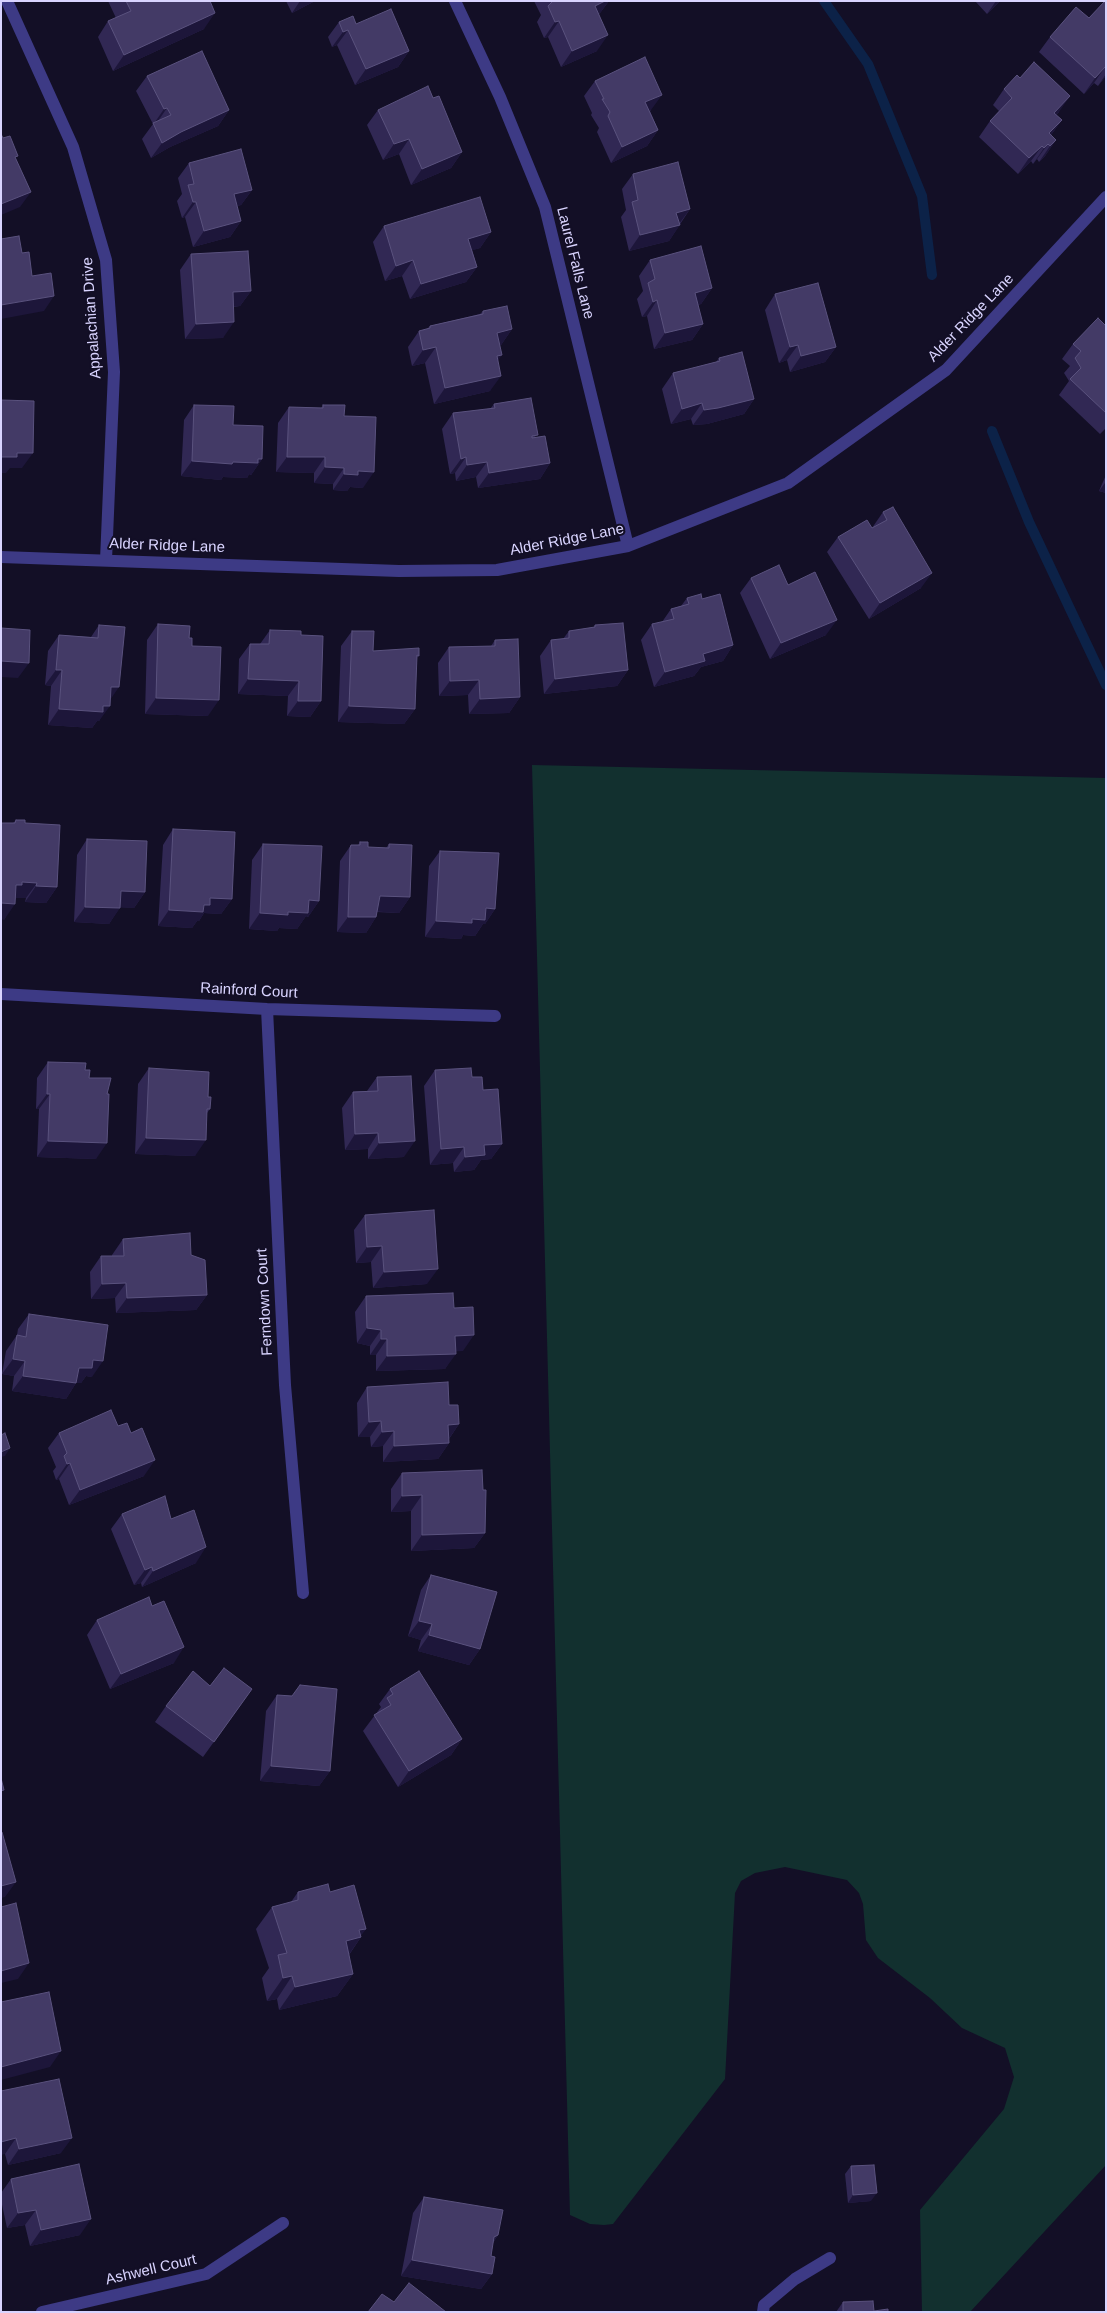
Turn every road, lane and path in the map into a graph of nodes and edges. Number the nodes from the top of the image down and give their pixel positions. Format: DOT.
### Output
graph roads {
  1 [pos="6,1"];
  2 [pos="455,1"];
  3 [pos="1106,197"];
  4 [pos="628,546"];
  5 [pos="1,557"];
  6 [pos="106,560"];
  7 [pos="1,994"];
  8 [pos="267,1009"];
  9 [pos="495,1016"];
  10 [pos="302,1593"];
  11 [pos="283,2223"];
  12 [pos="830,2258"];
  13 [pos="42,2312"];
  14 [pos="763,2312"];
  1 -- 6 [label="street, Appalachian Drive"];
  2 -- 4 [label="street, Laurel Falls Lane"];
  3 -- 4 [label="street, Alder Ridge Lane"];
  4 -- 6 [label="street, Alder Ridge Lane"];
  5 -- 6 [label="street, Alder Ridge Lane"];
  7 -- 8 [label="street, Rainford Court"];
  8 -- 9 [label="street, Rainford Court"];
  8 -- 10 [label="street, Ferndown Court"];
  11 -- 13 [label="street, Ashwell Court"];
  12 -- 14 [label="street"];
}
